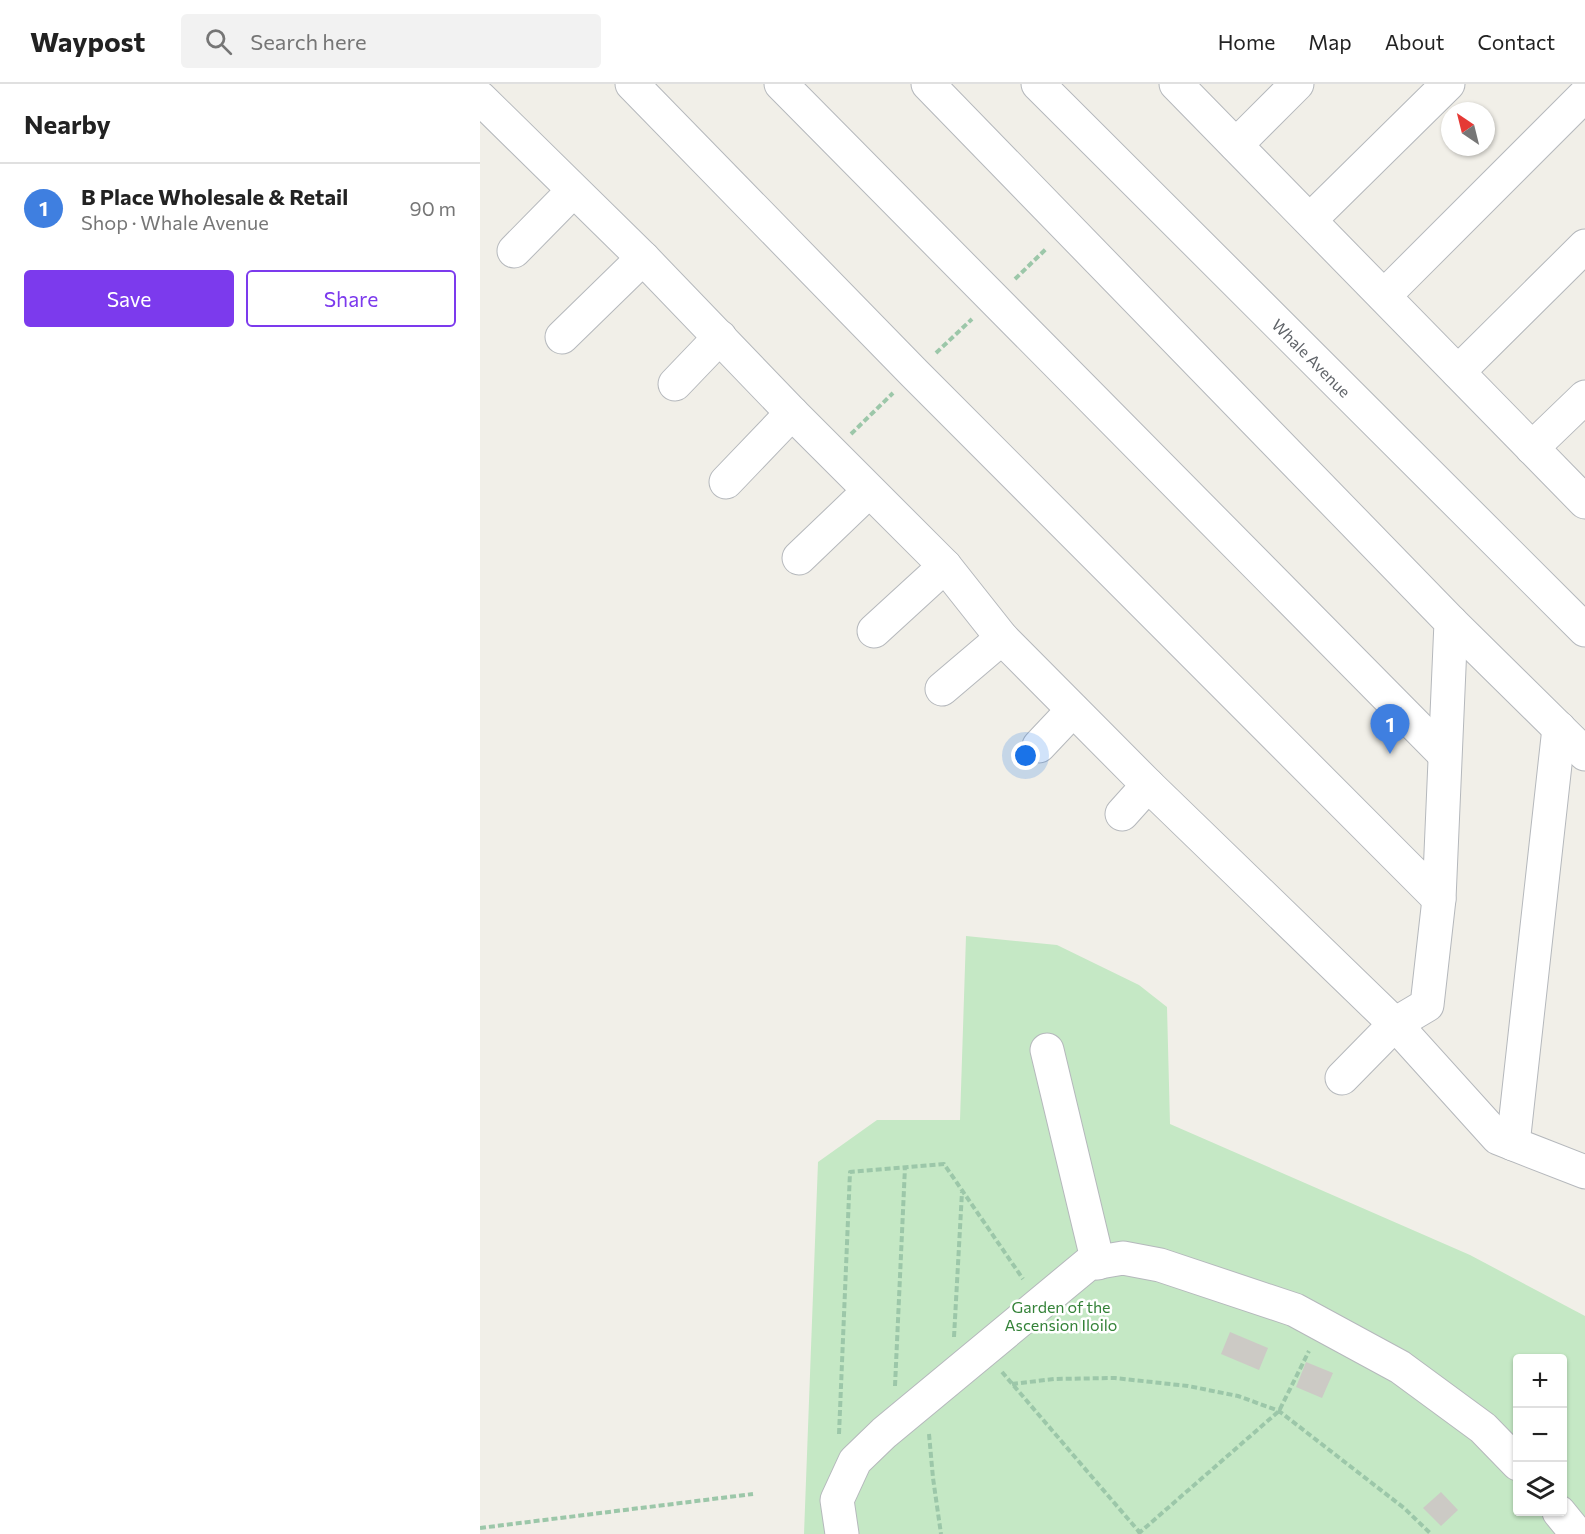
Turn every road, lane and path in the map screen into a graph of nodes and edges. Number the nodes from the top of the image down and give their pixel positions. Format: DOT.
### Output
graph roads {
  1 [pos="632,84"];
  2 [pos="781,84"];
  3 [pos="928,84"];
  4 [pos="1038,84"];
  5 [pos="1176,84"];
  6 [pos="1297,84"];
  7 [pos="1448,84"];
  8 [pos="1585,95"];
  9 [pos="480,98"];
  10 [pos="1236,145"];
  11 [pos="573,191"];
  12 [pos="1310,220"];
  13 [pos="1068,228"];
  14 [pos="1585,246"];
  15 [pos="514,251"];
  16 [pos="643,258"];
  17 [pos="1384,296"];
  18 [pos="993,299"];
  19 [pos="562,337"];
  20 [pos="720,337"];
  21 [pos="1458,372"];
  22 [pos="914,373"];
  23 [pos="675,384"];
  24 [pos="1585,397"];
  25 [pos="792,413"];
  26 [pos="1532,448"];
  27 [pos="832,453"];
  28 [pos="726,482"];
  29 [pos="870,491"];
  30 [pos="1585,502"];
  31 [pos="799,558"];
  32 [pos="945,566"];
  33 [pos="1451,622"];
  34 [pos="1585,630"];
  35 [pos="874,632"];
  36 [pos="1002,638"];
  37 [pos="942,690"];
  38 [pos="1073,710"];
  39 [pos="1559,728"];
  40 [pos="1039,746"];
  41 [pos="1444,754"];
  42 [pos="1585,754"];
  43 [pos="1148,785"];
  44 [pos="1122,814"];
  45 [pos="1438,899"];
  46 [pos="1395,1024"];
  47 [pos="1047,1050"];
  48 [pos="1342,1078"];
  49 [pos="1514,1144"];
  50 [pos="905,1167"];
  51 [pos="1585,1172"];
  52 [pos="962,1190"];
  53 [pos="1098,1263"];
  54 [pos="1040,1304"];
  55 [pos="1321,1324"];
  56 [pos="984,1351"];
  57 [pos="952,1377"];
  58 [pos="1012,1384"];
  59 [pos="927,1398"];
  60 [pos="1279,1411"];
  61 [pos="893,1426"];
  62 [pos="839,1442"];
  63 [pos="1516,1462"];
  64 [pos="753,1494"];
  65 [pos="1562,1516"];
  66 [pos="480,1528"];
  67 [pos="842,1534"];
  68 [pos="941,1534"];
  69 [pos="1140,1534"];
  70 [pos="1431,1534"];
  71 [pos="1577,1534"];
  1 -- 22 [label="street"];
  2 -- 18 [label="street"];
  3 -- 13 [label="street"];
  4 -- 34 [label="street, Whale Avenue"];
  5 -- 10 [label="street"];
  6 -- 10 [label="street"];
  7 -- 12 [label="street"];
  8 -- 17 [label="street"];
  9 -- 11 [label="street"];
  10 -- 12 [label="street"];
  11 -- 15 [label="street"];
  11 -- 16 [label="street"];
  12 -- 17 [label="street"];
  13 -- 18 [label="path"];
  13 -- 33 [label="street"];
  14 -- 21 [label="street"];
  16 -- 19 [label="street"];
  16 -- 20 [label="street"];
  17 -- 21 [label="street"];
  18 -- 22 [label="path"];
  18 -- 41 [label="street"];
  20 -- 23 [label="street"];
  20 -- 25 [label="street"];
  21 -- 26 [label="street"];
  22 -- 27 [label="path"];
  22 -- 45 [label="street"];
  24 -- 26 [label="street"];
  25 -- 27 [label="street"];
  25 -- 28 [label="street"];
  26 -- 30 [label="street"];
  27 -- 29 [label="street"];
  29 -- 31 [label="street"];
  29 -- 32 [label="street"];
  32 -- 35 [label="street"];
  32 -- 36 [label="street"];
  33 -- 39 [label="street"];
  33 -- 41 [label="street"];
  36 -- 37 [label="street"];
  36 -- 38 [label="street"];
  38 -- 40 [label="street"];
  38 -- 43 [label="street"];
  39 -- 42 [label="street"];
  39 -- 49 [label="street"];
  41 -- 45 [label="street"];
  43 -- 44 [label="street"];
  43 -- 46 [label="street"];
  45 -- 46 [label="street"];
  46 -- 48 [label="street"];
  46 -- 49 [label="street"];
  47 -- 53 [label="street"];
  49 -- 51 [label="street"];
  50 -- 52 [label="path"];
  50 -- 61 [label="path"];
  50 -- 62 [label="path"];
  52 -- 54 [label="path"];
  52 -- 57 [label="path"];
  53 -- 54 [label="street"];
  53 -- 55 [label="street"];
  54 -- 56 [label="street"];
  55 -- 60 [label="path"];
  55 -- 63 [label="street"];
  56 -- 57 [label="street"];
  56 -- 58 [label="path"];
  57 -- 59 [label="street"];
  58 -- 60 [label="path"];
  58 -- 69 [label="path"];
  59 -- 61 [label="street"];
  59 -- 68 [label="path"];
  60 -- 69 [label="path"];
  60 -- 70 [label="path"];
  61 -- 67 [label="street"];
  64 -- 66 [label="path"];
  65 -- 71 [label="street"];
}
